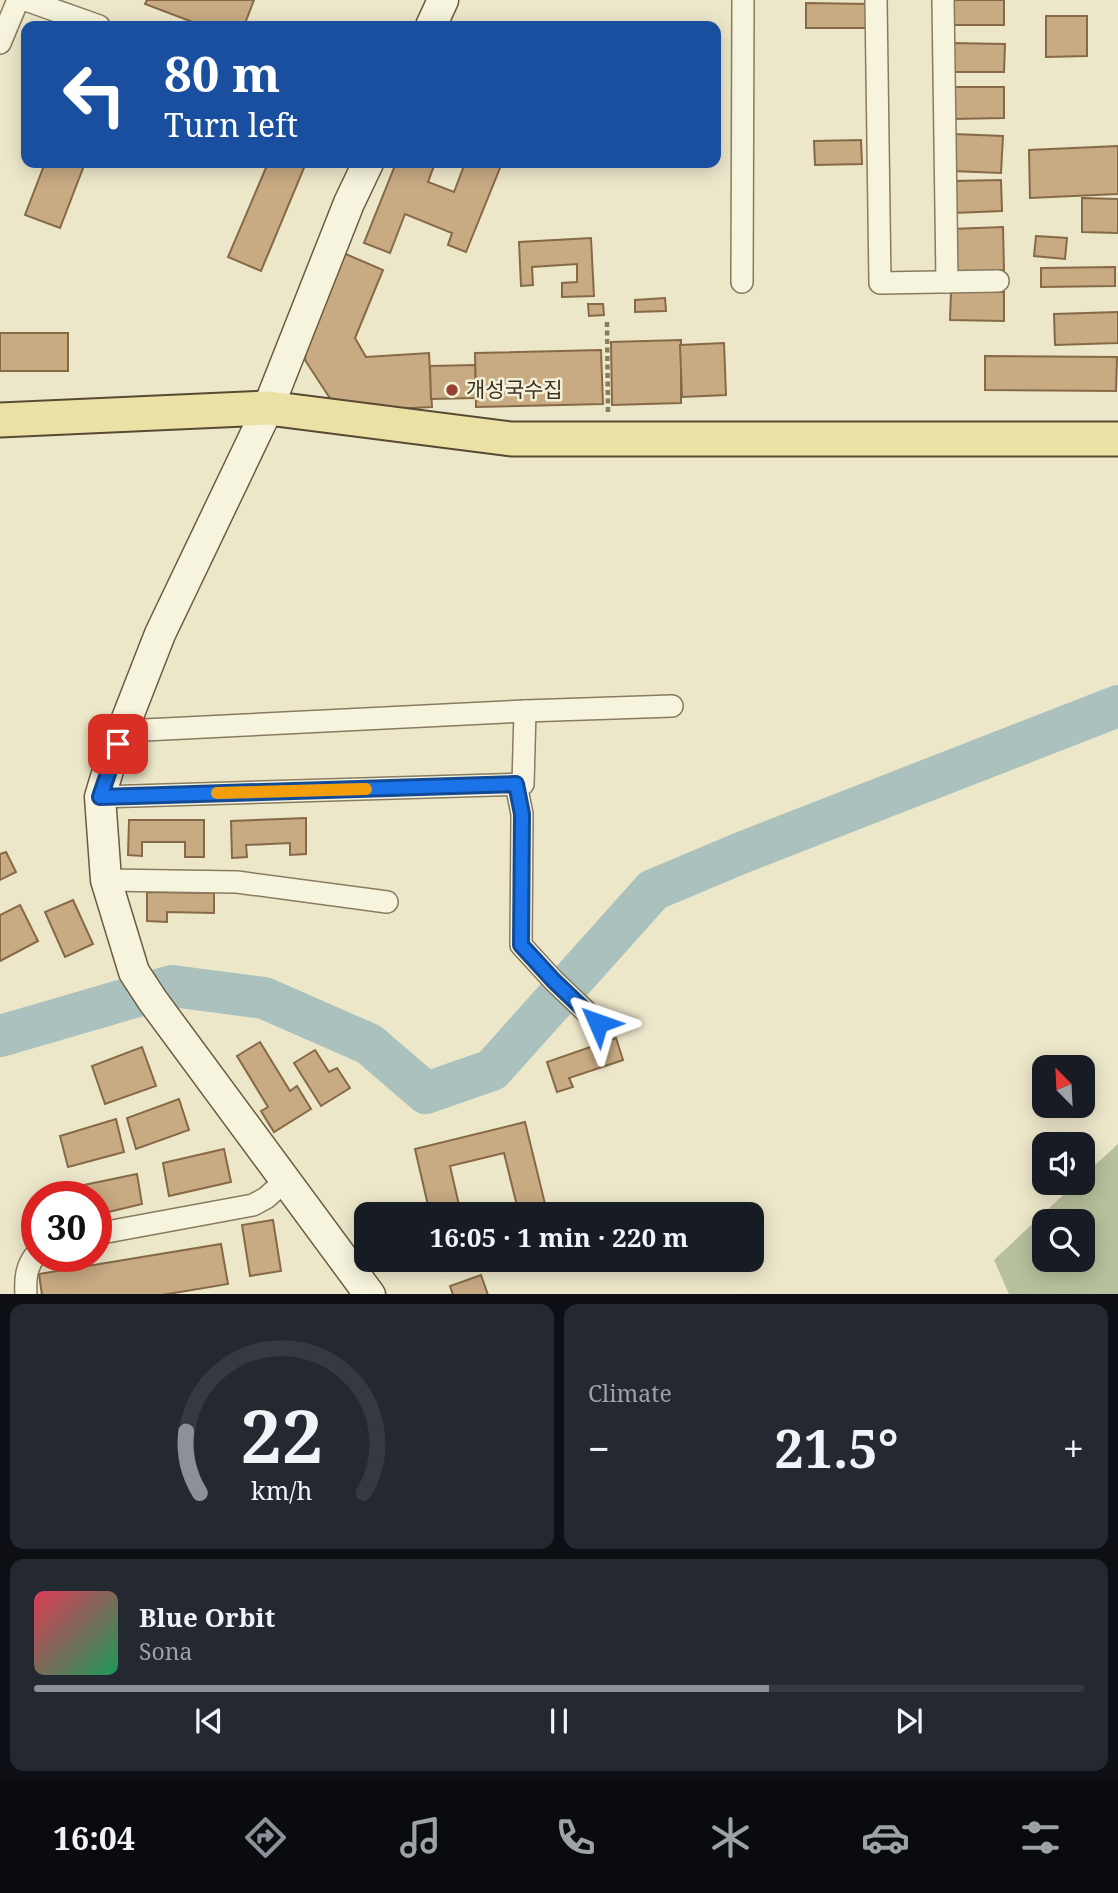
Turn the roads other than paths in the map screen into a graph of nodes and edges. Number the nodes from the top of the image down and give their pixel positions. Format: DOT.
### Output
graph roads {
  1 [pos="18,0"];
  2 [pos="26,0"];
  3 [pos="443,0"];
  4 [pos="743,0"];
  5 [pos="876,0"];
  6 [pos="943,0"];
  7 [pos="85,21"];
  8 [pos="433,21"];
  9 [pos="0,43"];
  10 [pos="366,168"];
  11 [pos="998,281"];
  12 [pos="742,282"];
  13 [pos="947,282"];
  14 [pos="268,408"];
  15 [pos="0,421"];
  16 [pos="1118,439"];
  17 [pos="672,706"];
  18 [pos="525,711"];
  19 [pos="124,731"];
  20 [pos="516,784"];
  21 [pos="100,797"];
  22 [pos="107,880"];
  23 [pos="387,902"];
  24 [pos="598,1023"];
  25 [pos="286,1180"];
  26 [pos="112,1231"];
  27 [pos="26,1272"];
  28 [pos="26,1294"];
  29 [pos="370,1294"];
  1 -- 9 [label="street"];
  2 -- 7 [label="street"];
  3 -- 8 [label="street"];
  4 -- 12 [label="street"];
  5 -- 13 [label="street"];
  6 -- 13 [label="street"];
  10 -- 14 [label="street"];
  11 -- 13 [label="street"];
  14 -- 15 [label="main road"];
  14 -- 16 [label="main road"];
  14 -- 19 [label="street"];
  17 -- 18 [label="street"];
  18 -- 19 [label="street"];
  18 -- 20 [label="street"];
  19 -- 21 [label="street"];
  20 -- 21 [label="street"];
  20 -- 24 [label="street"];
  21 -- 22 [label="street"];
  22 -- 23 [label="street"];
  22 -- 25 [label="street"];
  25 -- 26 [label="street"];
  25 -- 29 [label="street"];
  27 -- 28 [label="street"];
}
